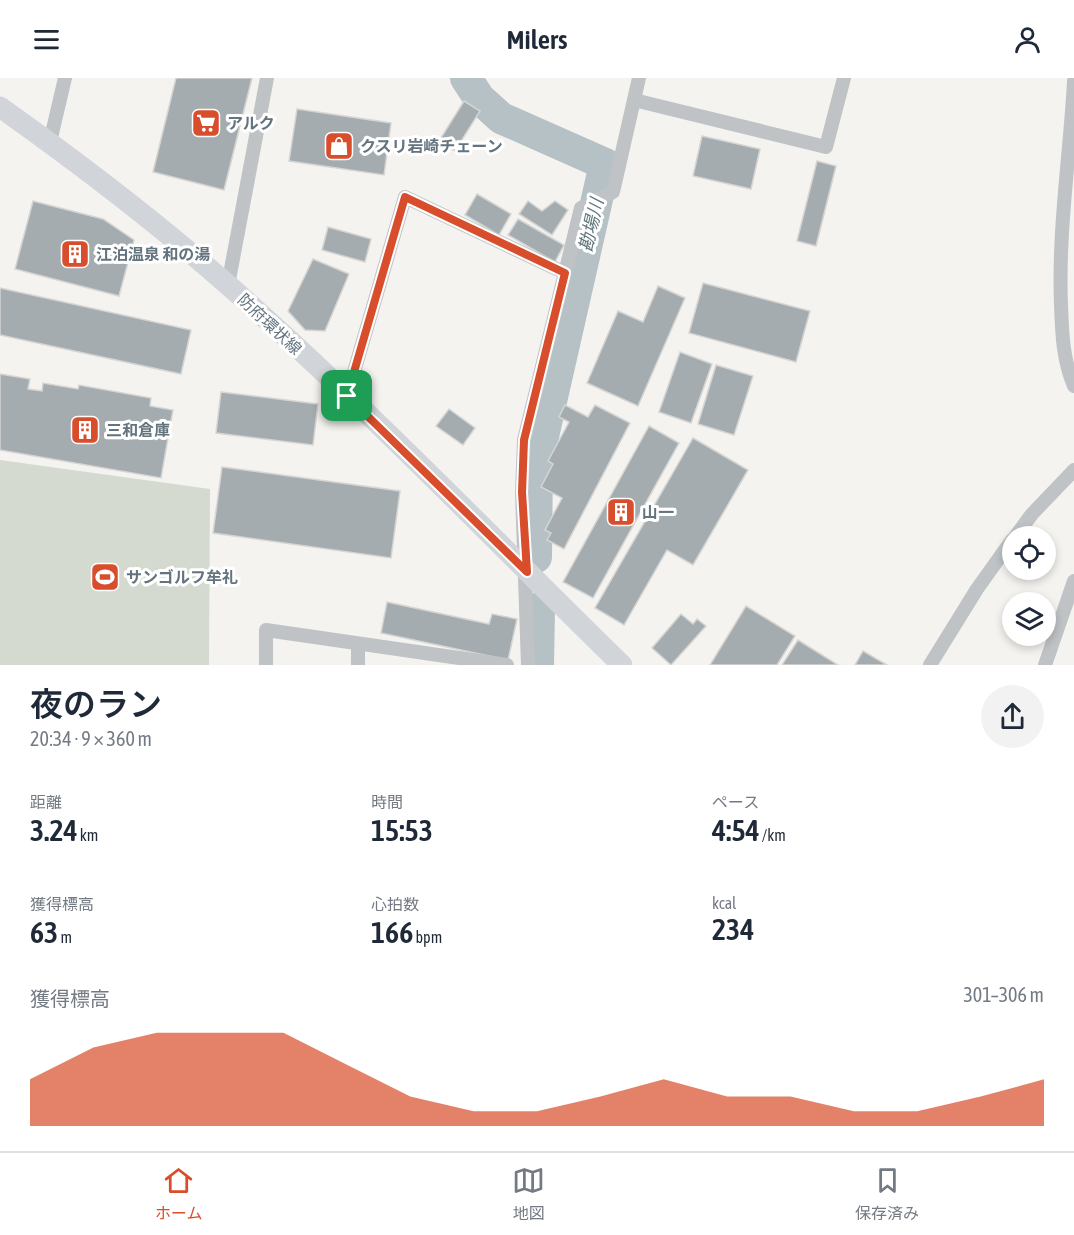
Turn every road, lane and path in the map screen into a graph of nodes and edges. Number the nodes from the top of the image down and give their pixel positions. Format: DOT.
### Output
graph roads {
  1 [pos="65,78"];
  2 [pos="267,78"];
  3 [pos="639,78"];
  4 [pos="844,78"];
  5 [pos="1074,81"];
  6 [pos="634,100"];
  7 [pos="0,107"];
  8 [pos="50,142"];
  9 [pos="565,273"];
  10 [pos="228,285"];
  11 [pos="1074,386"];
  12 [pos="347,396"];
  13 [pos="1074,471"];
  14 [pos="1023,526"];
  15 [pos="1002,555"];
  16 [pos="527,572"];
  17 [pos="1074,580"];
  18 [pos="358,644"];
  19 [pos="267,665"];
  20 [pos="358,665"];
  21 [pos="507,665"];
  22 [pos="528,665"];
  23 [pos="622,665"];
  24 [pos="930,665"];
  25 [pos="1045,665"];
  1 -- 8 [label="street"];
  2 -- 10 [label="street"];
  3 -- 6 [label="street"];
  4 -- 6 [label="street"];
  5 -- 11 [label="street"];
  6 -- 9 [label="street"];
  7 -- 8 [label="main road, 防府環状線"];
  8 -- 10 [label="main road, 防府環状線"];
  9 -- 12 [label="street"];
  9 -- 16 [label="street"];
  10 -- 12 [label="main road, 防府環状線"];
  12 -- 16 [label="main road, 防府環状線"];
  13 -- 14 [label="street"];
  15 -- 24 [label="street"];
  16 -- 22 [label="street"];
  16 -- 23 [label="main road, 防府環状線"];
  17 -- 25 [label="street"];
  18 -- 19 [label="street"];
  18 -- 20 [label="street"];
  18 -- 21 [label="street"];
}
